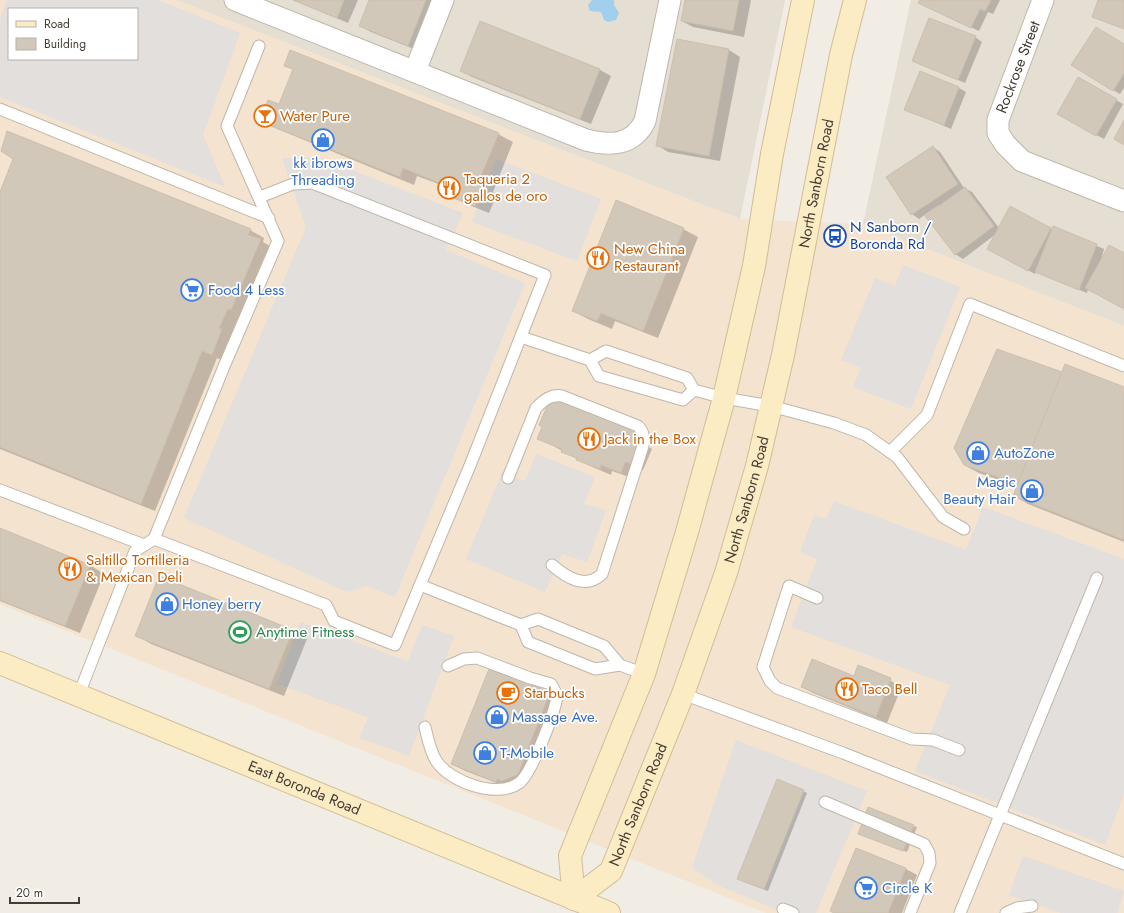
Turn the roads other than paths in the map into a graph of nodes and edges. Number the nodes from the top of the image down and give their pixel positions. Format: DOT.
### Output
graph roads {
  1 [pos="236,0"];
  2 [pos="443,0"];
  3 [pos="670,0"];
  4 [pos="804,0"];
  5 [pos="855,0"];
  6 [pos="1043,0"];
  7 [pos="269,6"];
  8 [pos="259,46"];
  9 [pos="415,71"];
  10 [pos="0,109"];
  11 [pos="260,197"];
  12 [pos="1124,201"];
  13 [pos="269,218"];
  14 [pos="521,338"];
  15 [pos="590,360"];
  16 [pos="1124,366"];
  17 [pos="694,390"];
  18 [pos="724,398"];
  19 [pos="771,406"];
  20 [pos="890,452"];
  21 [pos="508,478"];
  22 [pos="0,490"];
  23 [pos="964,529"];
  24 [pos="154,539"];
  25 [pos="144,545"];
  26 [pos="552,565"];
  27 [pos="1097,578"];
  28 [pos="420,585"];
  29 [pos="817,598"];
  30 [pos="521,626"];
  31 [pos="0,663"];
  32 [pos="620,665"];
  33 [pos="448,666"];
  34 [pos="644,674"];
  35 [pos="79,694"];
  36 [pos="683,694"];
  37 [pos="425,727"];
  38 [pos="959,750"];
  39 [pos="824,802"];
  40 [pos="1000,816"];
  41 [pos="1124,864"];
  42 [pos="574,899"];
  43 [pos="1032,906"];
  44 [pos="609,913"];
  45 [pos="910,913"];
  46 [pos="960,913"];
  47 [pos="1006,913"];
  1 -- 7 [label="street"];
  2 -- 9 [label="street"];
  3 -- 9 [label="street"];
  4 -- 18 [label="main road"];
  5 -- 19 [label="main road, North Sanborn Road"];
  6 -- 12 [label="street, Rockrose Street"];
  7 -- 9 [label="street"];
  8 -- 11 [label="lane"];
  10 -- 13 [label="lane"];
  11 -- 13 [label="lane"];
  11 -- 14 [label="lane"];
  13 -- 24 [label="lane"];
  14 -- 15 [label="lane"];
  14 -- 28 [label="lane"];
  15 -- 17 [label="lane"];
  15 -- 17 [label="lane"];
  16 -- 20 [label="lane"];
  17 -- 18 [label="lane"];
  18 -- 19 [label="lane"];
  18 -- 34 [label="main road"];
  19 -- 20 [label="lane"];
  19 -- 36 [label="main road, North Sanborn Road"];
  20 -- 23 [label="lane"];
  21 -- 26 [label="lane"];
  22 -- 25 [label="lane"];
  24 -- 25 [label="lane"];
  24 -- 28 [label="lane"];
  25 -- 35 [label="lane"];
  27 -- 40 [label="lane"];
  28 -- 30 [label="lane"];
  29 -- 38 [label="lane"];
  30 -- 32 [label="lane"];
  30 -- 32 [label="lane"];
  31 -- 35 [label="main road, East Boronda Road"];
  32 -- 34 [label="lane"];
  33 -- 37 [label="lane"];
  34 -- 42 [label="main road"];
  35 -- 42 [label="main road, East Boronda Road"];
  36 -- 40 [label="lane"];
  36 -- 42 [label="main road, North Sanborn Road"];
  39 -- 45 [label="lane"];
  40 -- 41 [label="lane"];
  40 -- 46 [label="lane"];
  42 -- 44 [label="main road, East Boronda Road"];
  43 -- 47 [label="lane"];
}
